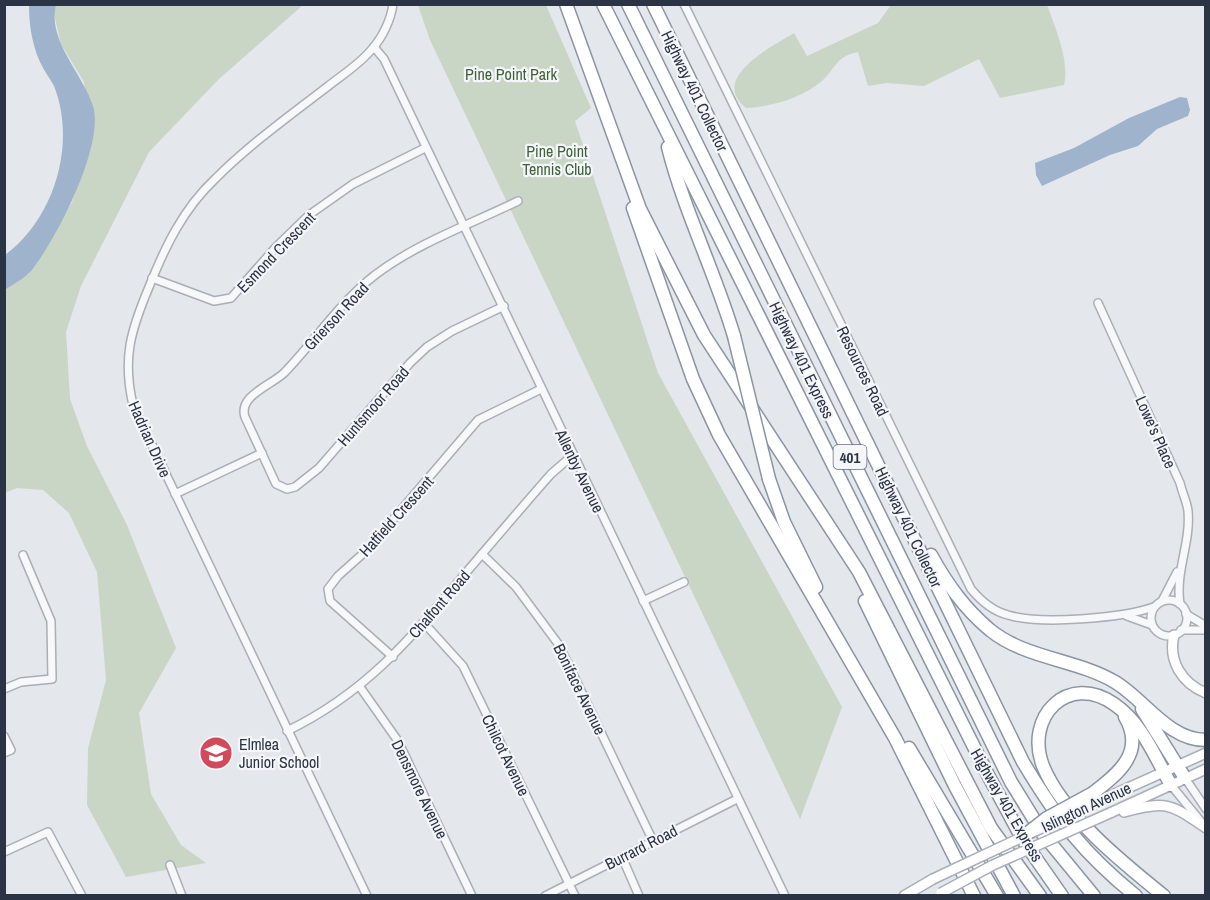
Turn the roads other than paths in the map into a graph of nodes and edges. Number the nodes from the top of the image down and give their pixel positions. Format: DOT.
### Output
graph roads {
  1 [pos="393,4"];
  2 [pos="567,4"];
  3 [pos="603,4"];
  4 [pos="628,4"];
  5 [pos="653,4"];
  6 [pos="684,4"];
  7 [pos="374,47"];
  8 [pos="663,128"];
  9 [pos="425,148"];
  10 [pos="631,183"];
  11 [pos="518,201"];
  12 [pos="466,227"];
  13 [pos="152,278"];
  14 [pos="1098,303"];
  15 [pos="504,306"];
  16 [pos="541,389"];
  17 [pos="262,453"];
  18 [pos="573,455"];
  19 [pos="888,484"];
  20 [pos="175,494"];
  21 [pos="816,507"];
  22 [pos="482,554"];
  23 [pos="23,555"];
  24 [pos="1179,567"];
  25 [pos="684,582"];
  26 [pos="643,601"];
  27 [pos="1162,601"];
  28 [pos="1180,604"];
  29 [pos="1154,607"];
  30 [pos="1186,614"];
  31 [pos="1127,615"];
  32 [pos="424,623"];
  33 [pos="1152,625"];
  34 [pos="1206,628"];
  35 [pos="1178,633"];
  36 [pos="393,657"];
  37 [pos="868,676"];
  38 [pos="360,687"];
  39 [pos="1124,687"];
  40 [pos="4,689"];
  41 [pos="1206,693"];
  42 [pos="1116,704"];
  43 [pos="287,730"];
  44 [pos="4,736"];
  45 [pos="895,738"];
  46 [pos="1206,740"];
  47 [pos="4,753"];
  48 [pos="1206,753"];
  49 [pos="1177,766"];
  50 [pos="1206,769"];
  51 [pos="1164,772"];
  52 [pos="1185,778"];
  53 [pos="1171,785"];
  54 [pos="1096,797"];
  55 [pos="737,799"];
  56 [pos="1206,809"];
  57 [pos="1110,813"];
  58 [pos="1206,828"];
  59 [pos="1024,836"];
  60 [pos="653,841"];
  61 [pos="5,850"];
  62 [pos="622,857"];
  63 [pos="170,865"];
  64 [pos="1101,868"];
  65 [pos="569,884"];
  66 [pos="938,894"];
  67 [pos="82,896"];
  68 [pos="182,896"];
  69 [pos="367,896"];
  70 [pos="472,896"];
  71 [pos="545,896"];
  72 [pos="575,896"];
  73 [pos="639,896"];
  74 [pos="785,896"];
  75 [pos="904,896"];
  76 [pos="974,896"];
  77 [pos="997,896"];
  78 [pos="1014,896"];
  79 [pos="1040,896"];
  80 [pos="1062,896"];
  81 [pos="1094,896"];
  82 [pos="1128,896"];
  83 [pos="1136,896"];
  84 [pos="1164,896"];
  1 -- 7 [label="street, Hadrian Drive"];
  2 -- 10 [label="highway"];
  3 -- 8 [label="highway, Highway 401 Express / 401"];
  4 -- 81 [label="highway, Highway 401 Express / 401"];
  5 -- 19 [label="highway, Highway 401 Collector / 401"];
  6 -- 31 [label="street, Resources Road"];
  7 -- 9 [label="street, Allenby Avenue"];
  7 -- 13 [label="street, Hadrian Drive"];
  8 -- 37 [label="highway, bridge"];
  8 -- 80 [label="highway, Highway 401 Express / 401"];
  9 -- 12 [label="street, Allenby Avenue"];
  9 -- 13 [label="street, Esmond Crescent"];
  10 -- 21 [label="highway"];
  10 -- 45 [label="highway"];
  11 -- 12 [label="street, Grierson Road"];
  12 -- 15 [label="street, Allenby Avenue"];
  12 -- 17 [label="street, Grierson Road"];
  13 -- 20 [label="street, Hadrian Drive"];
  14 -- 24 [label="street, Lowe's Place"];
  15 -- 16 [label="street, Allenby Avenue"];
  15 -- 17 [label="street, Huntsmoor Road"];
  16 -- 18 [label="street, Allenby Avenue"];
  16 -- 36 [label="street, Hatfield Crescent"];
  17 -- 20 [label="street"];
  18 -- 22 [label="street, Chalfont Road"];
  18 -- 26 [label="street, Allenby Avenue"];
  19 -- 39 [label="highway"];
  19 -- 64 [label="highway, Highway 401 Collector / 401"];
  20 -- 43 [label="street, Hadrian Drive"];
  21 -- 78 [label="highway"];
  21 -- 79 [label="highway"];
  22 -- 32 [label="street, Chalfont Road"];
  22 -- 60 [label="street, Boniface Avenue"];
  23 -- 40 [label="street"];
  24 -- 27 [label="street, Lowe's Place"];
  24 -- 28 [label="street, Lowe's Place"];
  25 -- 26 [label="street"];
  26 -- 55 [label="street, Allenby Avenue"];
  27 -- 28 [label="street"];
  27 -- 29 [label="street"];
  28 -- 30 [label="street"];
  29 -- 31 [label="street, Resources Road"];
  29 -- 33 [label="street"];
  30 -- 34 [label="street"];
  30 -- 35 [label="street"];
  31 -- 33 [label="street, Resources Road"];
  32 -- 36 [label="street, Chalfont Road"];
  32 -- 65 [label="street, Chilcot Avenue"];
  33 -- 35 [label="street"];
  34 -- 35 [label="street"];
  35 -- 41 [label="main road"];
  36 -- 38 [label="street, Chalfont Road"];
  37 -- 45 [label="highway"];
  37 -- 77 [label="highway"];
  38 -- 43 [label="street, Chalfont Road"];
  38 -- 70 [label="street, Densmore Avenue"];
  39 -- 46 [label="highway"];
  39 -- 49 [label="highway"];
  42 -- 51 [label="highway"];
  42 -- 54 [label="highway"];
  42 -- 84 [label="highway"];
  43 -- 69 [label="street, Hadrian Drive"];
  44 -- 47 [label="street"];
  45 -- 76 [label="highway"];
  48 -- 49 [label="main road, Islington Avenue"];
  49 -- 51 [label="main road, Islington Avenue"];
  49 -- 52 [label="highway"];
  50 -- 52 [label="main road, Islington Avenue"];
  51 -- 53 [label="highway"];
  51 -- 54 [label="main road, Islington Avenue"];
  52 -- 53 [label="main road, Islington Avenue"];
  52 -- 56 [label="street"];
  53 -- 57 [label="main road, Islington Avenue"];
  53 -- 58 [label="street"];
  54 -- 59 [label="highway, bridge"];
  55 -- 60 [label="street, Burrard Road"];
  55 -- 74 [label="street, Allenby Avenue"];
  57 -- 58 [label="main road"];
  57 -- 66 [label="main road, Islington Avenue, bridge"];
  59 -- 75 [label="main road, Islington Avenue, bridge"];
  60 -- 62 [label="street, Burrard Road"];
  61 -- 67 [label="street"];
  62 -- 65 [label="street, Burrard Road"];
  62 -- 73 [label="street"];
  63 -- 68 [label="street"];
  64 -- 82 [label="highway"];
  64 -- 83 [label="highway, Highway 401 Collector / 401"];
  65 -- 71 [label="street, Burrard Road"];
  65 -- 72 [label="street, Chilcot Avenue"];
}
